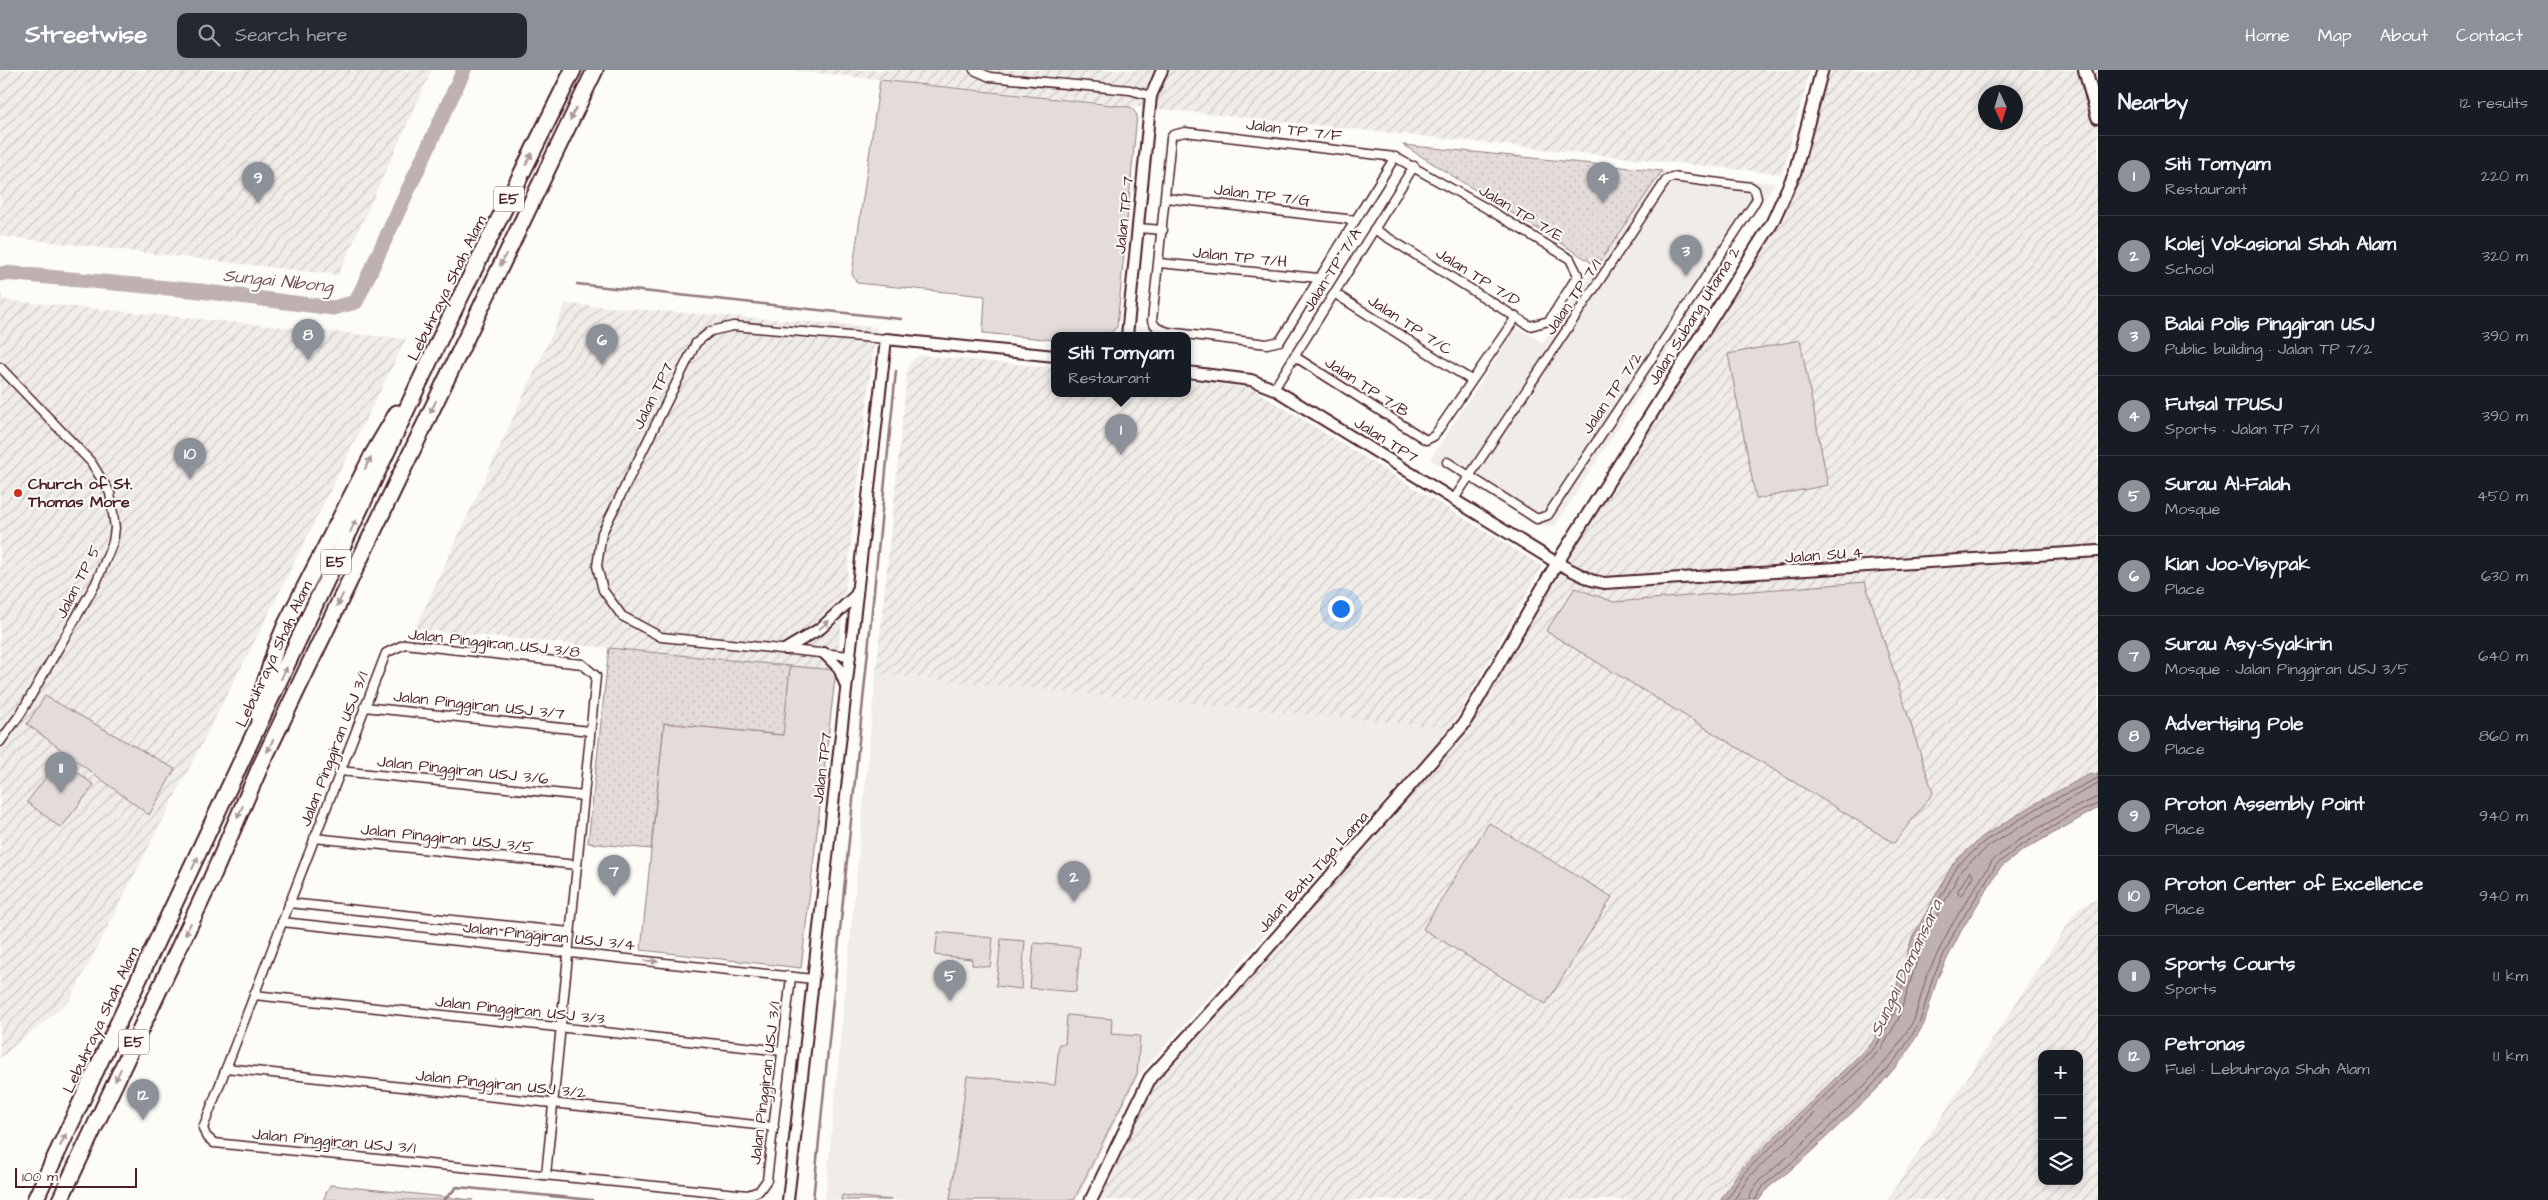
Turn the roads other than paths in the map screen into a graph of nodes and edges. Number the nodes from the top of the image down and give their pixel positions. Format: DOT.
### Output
graph roads {
  1 [pos="573,70"];
  2 [pos="594,70"];
  3 [pos="974,70"];
  4 [pos="1162,70"];
  5 [pos="1822,70"];
  6 [pos="2085,70"];
  7 [pos="1151,96"];
  8 [pos="2098,117"];
  9 [pos="1394,157"];
  10 [pos="1414,166"];
  11 [pos="1751,187"];
  12 [pos="1166,198"];
  13 [pos="1355,220"];
  14 [pos="1138,228"];
  15 [pos="1374,229"];
  16 [pos="1163,230"];
  17 [pos="1159,263"];
  18 [pos="1319,278"];
  19 [pos="1334,293"];
  20 [pos="1562,302"];
  21 [pos="1516,317"];
  22 [pos="1127,332"];
  23 [pos="1168,332"];
  24 [pos="1191,335"];
  25 [pos="886,339"];
  26 [pos="1051,356"];
  27 [pos="1294,356"];
  28 [pos="0,367"];
  29 [pos="1191,372"];
  30 [pos="1471,380"];
  31 [pos="1274,389"];
  32 [pos="1447,462"];
  33 [pos="1470,476"];
  34 [pos="1454,499"];
  35 [pos="2098,551"];
  36 [pos="1557,563"];
  37 [pos="857,594"];
  38 [pos="786,649"];
  39 [pos="386,652"];
  40 [pos="824,653"];
  41 [pos="850,656"];
  42 [pos="847,687"];
  43 [pos="364,708"];
  44 [pos="590,730"];
  45 [pos="0,742"];
  46 [pos="340,771"];
  47 [pos="584,796"];
  48 [pos="314,838"];
  49 [pos="577,865"];
  50 [pos="289,903"];
  51 [pos="282,922"];
  52 [pos="570,932"];
  53 [pos="568,952"];
  54 [pos="792,977"];
  55 [pos="813,979"];
  56 [pos="254,995"];
  57 [pos="560,1028"];
  58 [pos="783,1051"];
  59 [pos="226,1068"];
  60 [pos="553,1103"];
  61 [pos="774,1127"];
  62 [pos="546,1175"];
  63 [pos="35,1200"];
  64 [pos="60,1200"];
  65 [pos="788,1200"];
  66 [pos="1091,1200"];
  63 -- 1 [label="highway, Lebuhraya Shah Alam / E5, one-way"];
  2 -- 64 [label="highway, E5, one-way"];
  3 -- 7 [label="street"];
  4 -- 7 [label="street, Jalan TP 7"];
  5 -- 36 [label="main road, Jalan Subang Utama 2"];
  6 -- 8 [label="main road"];
  7 -- 14 [label="street, Jalan TP 7"];
  9 -- 10 [label="street, Jalan TP 7/F"];
  9 -- 12 [label="street, Jalan TP 7/F"];
  9 -- 13 [label="street"];
  10 -- 15 [label="street, Jalan TP 7/A"];
  10 -- 20 [label="street, Jalan TP 7/E"];
  11 -- 33 [label="street, Jalan TP 7/1"];
  11 -- 33 [label="street, Jalan TP 7/2"];
  12 -- 13 [label="street, Jalan TP 7/G"];
  12 -- 16 [label="street"];
  13 -- 18 [label="street"];
  14 -- 16 [label="street"];
  14 -- 22 [label="street, Jalan TP 7"];
  15 -- 19 [label="street, Jalan TP 7/A"];
  15 -- 21 [label="street, Jalan TP 7/D"];
  16 -- 17 [label="street"];
  17 -- 18 [label="street, Jalan TP 7/H"];
  17 -- 23 [label="street"];
  18 -- 24 [label="street"];
  19 -- 27 [label="street, Jalan TP 7/A"];
  19 -- 30 [label="street, Jalan TP 7/C"];
  20 -- 21 [label="street, Jalan TP 7/D"];
  21 -- 30 [label="street"];
  25 -- 26 [label="street, Jalan TP7"];
  25 -- 37 [label="street, Jalan TP7"];
  25 -- 38 [label="street, Jalan TP7"];
  27 -- 30 [label="street, Jalan TP 7/B"];
  27 -- 31 [label="street, Jalan TP 7/A"];
  28 -- 45 [label="street, Jalan TP 5"];
  29 -- 31 [label="street, Jalan TP7"];
  31 -- 34 [label="street, Jalan TP7"];
  32 -- 33 [label="street, Jalan TP 7/2"];
  33 -- 34 [label="street, Jalan TP 7/1"];
  34 -- 36 [label="street, Jalan TP7"];
  35 -- 36 [label="street, Jalan SU 4"];
  36 -- 66 [label="main road, Jalan Batu Tiga Lama"];
  38 -- 37 [label="street, one-way"];
  37 -- 41 [label="street, Jalan TP7"];
  38 -- 40 [label="street, Jalan TP7"];
  39 -- 43 [label="street, Jalan Pinggiran USJ 3/1"];
  39 -- 44 [label="street, Jalan Pinggiran USJ 3/8"];
  40 -- 41 [label="street, Jalan TP7"];
  40 -- 42 [label="street"];
  41 -- 42 [label="street, Jalan TP7"];
  42 -- 55 [label="street, Jalan TP7"];
  43 -- 44 [label="street, Jalan Pinggiran USJ 3/7"];
  43 -- 46 [label="street, Jalan Pinggiran USJ 3/1"];
  44 -- 47 [label="street"];
  46 -- 47 [label="street, Jalan Pinggiran USJ 3/6"];
  46 -- 48 [label="street, Jalan Pinggiran USJ 3/1"];
  47 -- 49 [label="street"];
  48 -- 49 [label="street, Jalan Pinggiran USJ 3/5"];
  48 -- 50 [label="street, Jalan Pinggiran USJ 3/1"];
  49 -- 52 [label="street"];
  50 -- 51 [label="street, Jalan Pinggiran USJ 3/1"];
  50 -- 52 [label="street, Jalan Pinggiran USJ 3/4"];
  51 -- 53 [label="street, Jalan Pinggiran USJ 3/4"];
  51 -- 56 [label="street, Jalan Pinggiran USJ 3/1"];
  52 -- 53 [label="street"];
  53 -- 54 [label="street, Jalan Pinggiran USJ 3/4, one-way"];
  53 -- 57 [label="street"];
  54 -- 55 [label="street, Jalan Pinggiran USJ 3/4"];
  54 -- 58 [label="street, Jalan Pinggiran USJ 3/1"];
  55 -- 65 [label="street, Jalan TP7"];
  56 -- 57 [label="street, Jalan Pinggiran USJ 3/3"];
  56 -- 59 [label="street, Jalan Pinggiran USJ 3/1"];
  57 -- 58 [label="street, Jalan Pinggiran USJ 3/3"];
  57 -- 60 [label="street"];
  58 -- 61 [label="street, Jalan Pinggiran USJ 3/1"];
  59 -- 60 [label="street, Jalan Pinggiran USJ 3/2"];
  59 -- 62 [label="street, Jalan Pinggiran USJ 3/1"];
  60 -- 61 [label="street, Jalan Pinggiran USJ 3/2"];
  60 -- 62 [label="street"];
  61 -- 62 [label="street, Jalan Pinggiran USJ 3/1"];
}
